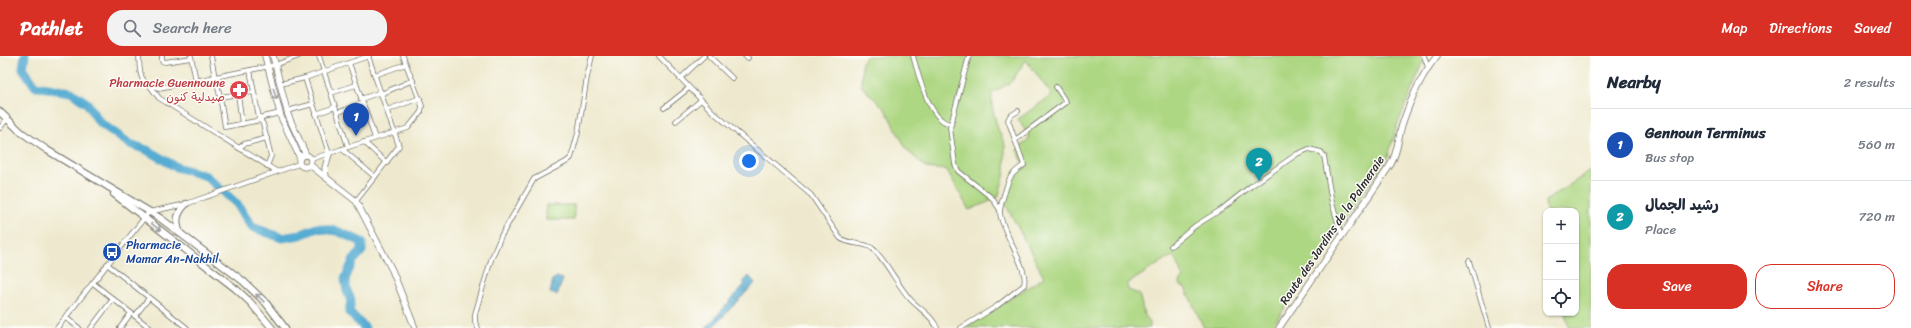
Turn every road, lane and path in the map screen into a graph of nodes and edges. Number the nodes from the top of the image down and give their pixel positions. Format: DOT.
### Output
graph roads {
  1 [pos="139,56"];
  2 [pos="162,56"];
  3 [pos="211,56"];
  4 [pos="266,56"];
  5 [pos="273,56"];
  6 [pos="299,56"];
  7 [pos="319,56"];
  8 [pos="368,56"];
  9 [pos="403,56"];
  10 [pos="592,56"];
  11 [pos="659,56"];
  12 [pos="704,56"];
  13 [pos="709,56"];
  14 [pos="913,56"];
  15 [pos="968,56"];
  16 [pos="1424,56"];
  17 [pos="1437,56"];
  18 [pos="191,57"];
  19 [pos="349,63"];
  20 [pos="406,64"];
  21 [pos="274,65"];
  22 [pos="267,66"];
  23 [pos="1428,67"];
  24 [pos="250,70"];
  25 [pos="324,71"];
  26 [pos="375,75"];
  27 [pos="215,77"];
  28 [pos="305,78"];
  29 [pos="732,78"];
  30 [pos="680,79"];
  31 [pos="413,80"];
  32 [pos="196,81"];
  33 [pos="280,84"];
  34 [pos="150,85"];
  35 [pos="356,85"];
  36 [pos="1056,87"];
  37 [pos="689,88"];
  38 [pos="254,92"];
  39 [pos="331,93"];
  40 [pos="381,93"];
  41 [pos="238,94"];
  42 [pos="220,98"];
  43 [pos="420,98"];
  44 [pos="701,100"];
  45 [pos="362,101"];
  46 [pos="313,104"];
  47 [pos="335,107"];
  48 [pos="664,108"];
  49 [pos="387,110"];
  50 [pos="287,111"];
  51 [pos="1018,111"];
  52 [pos="0,112"];
  53 [pos="280,113"];
  54 [pos="337,113"];
  55 [pos="316,114"];
  56 [pos="260,119"];
  57 [pos="6,120"];
  58 [pos="676,120"];
  59 [pos="242,124"];
  60 [pos="951,124"];
  61 [pos="0,128"];
  62 [pos="226,128"];
  63 [pos="396,132"];
  64 [pos="221,137"];
  65 [pos="267,138"];
  66 [pos="375,138"];
  67 [pos="1015,140"];
  68 [pos="364,142"];
  69 [pos="239,148"];
  70 [pos="348,148"];
  71 [pos="342,150"];
  72 [pos="329,154"];
  73 [pos="309,160"];
  74 [pos="300,161"];
  75 [pos="387,162"];
  76 [pos="267,166"];
  77 [pos="276,171"];
  78 [pos="326,177"];
  79 [pos="375,177"];
  80 [pos="92,178"];
  81 [pos="356,201"];
  82 [pos="186,204"];
  83 [pos="1000,210"];
  84 [pos="149,212"];
  85 [pos="144,218"];
  86 [pos="181,234"];
  87 [pos="1342,236"];
  88 [pos="1171,246"];
  89 [pos="1469,261"];
  90 [pos="108,264"];
  91 [pos="92,283"];
  92 [pos="149,298"];
  93 [pos="114,299"];
  94 [pos="133,314"];
  95 [pos="65,317"];
  96 [pos="57,328"];
  97 [pos="79,328"];
  98 [pos="91,328"];
  99 [pos="120,328"];
  100 [pos="150,328"];
  101 [pos="187,328"];
  102 [pos="272,328"];
  103 [pos="285,328"];
  104 [pos="415,328"];
  105 [pos="478,328"];
  106 [pos="937,328"];
  107 [pos="961,328"];
  108 [pos="1279,328"];
  109 [pos="1490,328"];
  1 -- 34 [label="street"];
  2 -- 18 [label="street"];
  3 -- 27 [label="street"];
  4 -- 22 [label="street"];
  5 -- 21 [label="street"];
  6 -- 21 [label="street"];
  7 -- 25 [label="street"];
  8 -- 19 [label="street"];
  8 -- 26 [label="street"];
  9 -- 20 [label="street"];
  10 -- 105 [label="street"];
  11 -- 30 [label="street"];
  12 -- 30 [label="street"];
  13 -- 29 [label="street"];
  14 -- 60 [label="street"];
  15 -- 60 [label="street"];
  16 -- 23 [label="street"];
  17 -- 23 [label="street, Route des Jardins de la Palmeraie"];
  18 -- 32 [label="street"];
  19 -- 25 [label="street"];
  19 -- 35 [label="street"];
  20 -- 26 [label="street"];
  20 -- 31 [label="street"];
  21 -- 22 [label="street"];
  21 -- 33 [label="street"];
  22 -- 24 [label="street"];
  22 -- 53 [label="street, one-way"];
  23 -- 87 [label="street, Route des Jardins de la Palmeraie"];
  24 -- 27 [label="street"];
  24 -- 38 [label="street"];
  25 -- 28 [label="street"];
  25 -- 39 [label="street"];
  26 -- 40 [label="street"];
  27 -- 32 [label="street"];
  27 -- 42 [label="street"];
  28 -- 33 [label="street"];
  28 -- 46 [label="street"];
  30 -- 37 [label="street"];
  31 -- 40 [label="street"];
  31 -- 43 [label="street"];
  32 -- 34 [label="street"];
  33 -- 50 [label="street"];
  34 -- 64 [label="street"];
  35 -- 39 [label="street"];
  35 -- 45 [label="street"];
  36 -- 67 [label="street"];
  37 -- 44 [label="street"];
  37 -- 48 [label="street"];
  38 -- 41 [label="street"];
  38 -- 56 [label="street"];
  39 -- 47 [label="street"];
  40 -- 45 [label="street"];
  40 -- 49 [label="street"];
  41 -- 42 [label="street"];
  41 -- 59 [label="street"];
  42 -- 62 [label="street"];
  43 -- 49 [label="street"];
  43 -- 63 [label="street"];
  44 -- 58 [label="street"];
  44 -- 106 [label="street"];
  45 -- 54 [label="street"];
  45 -- 66 [label="street"];
  46 -- 50 [label="street"];
  46 -- 55 [label="street"];
  47 -- 54 [label="street"];
  47 -- 55 [label="street"];
  49 -- 63 [label="street"];
  50 -- 73 [label="street"];
  51 -- 67 [label="street"];
  52 -- 57 [label="main road"];
  53 -- 56 [label="street"];
  53 -- 74 [label="street"];
  54 -- 70 [label="street"];
  55 -- 72 [label="street"];
  56 -- 59 [label="street"];
  56 -- 65 [label="street"];
  57 -- 61 [label="street"];
  57 -- 80 [label="main road"];
  59 -- 62 [label="street"];
  60 -- 83 [label="street"];
  62 -- 64 [label="street"];
  63 -- 66 [label="street"];
  63 -- 75 [label="street"];
  64 -- 69 [label="street"];
  65 -- 69 [label="street"];
  65 -- 76 [label="street"];
  66 -- 68 [label="street"];
  67 -- 83 [label="street"];
  68 -- 70 [label="street"];
  68 -- 75 [label="street"];
  69 -- 76 [label="street"];
  70 -- 71 [label="street"];
  71 -- 72 [label="street"];
  71 -- 79 [label="street"];
  72 -- 73 [label="street"];
  72 -- 78 [label="street"];
  73 -- 74 [label="street"];
  73 -- 74 [label="street"];
  73 -- 78 [label="street"];
  74 -- 77 [label="street"];
  75 -- 79 [label="street"];
  76 -- 77 [label="street"];
  77 -- 82 [label="street"];
  78 -- 81 [label="street"];
  79 -- 81 [label="street"];
  80 -- 84 [label="main road"];
  80 -- 85 [label="main road"];
  81 -- 104 [label="street"];
  82 -- 84 [label="street"];
  82 -- 86 [label="main road"];
  83 -- 107 [label="street"];
  84 -- 85 [label="street"];
  84 -- 86 [label="main road"];
  85 -- 90 [label="street"];
  85 -- 102 [label="main road, one-way"];
  103 -- 86 [label="main road, one-way"];
  87 -- 88 [label="street"];
  87 -- 108 [label="street, Route des Jardins de la Palmeraie"];
  89 -- 109 [label="street"];
  90 -- 91 [label="street"];
  90 -- 92 [label="street"];
  91 -- 93 [label="street"];
  91 -- 95 [label="street"];
  92 -- 94 [label="street"];
  92 -- 101 [label="street"];
  93 -- 94 [label="street"];
  93 -- 98 [label="street"];
  94 -- 99 [label="street"];
  94 -- 100 [label="street"];
  95 -- 96 [label="street"];
  95 -- 97 [label="street"];
}
